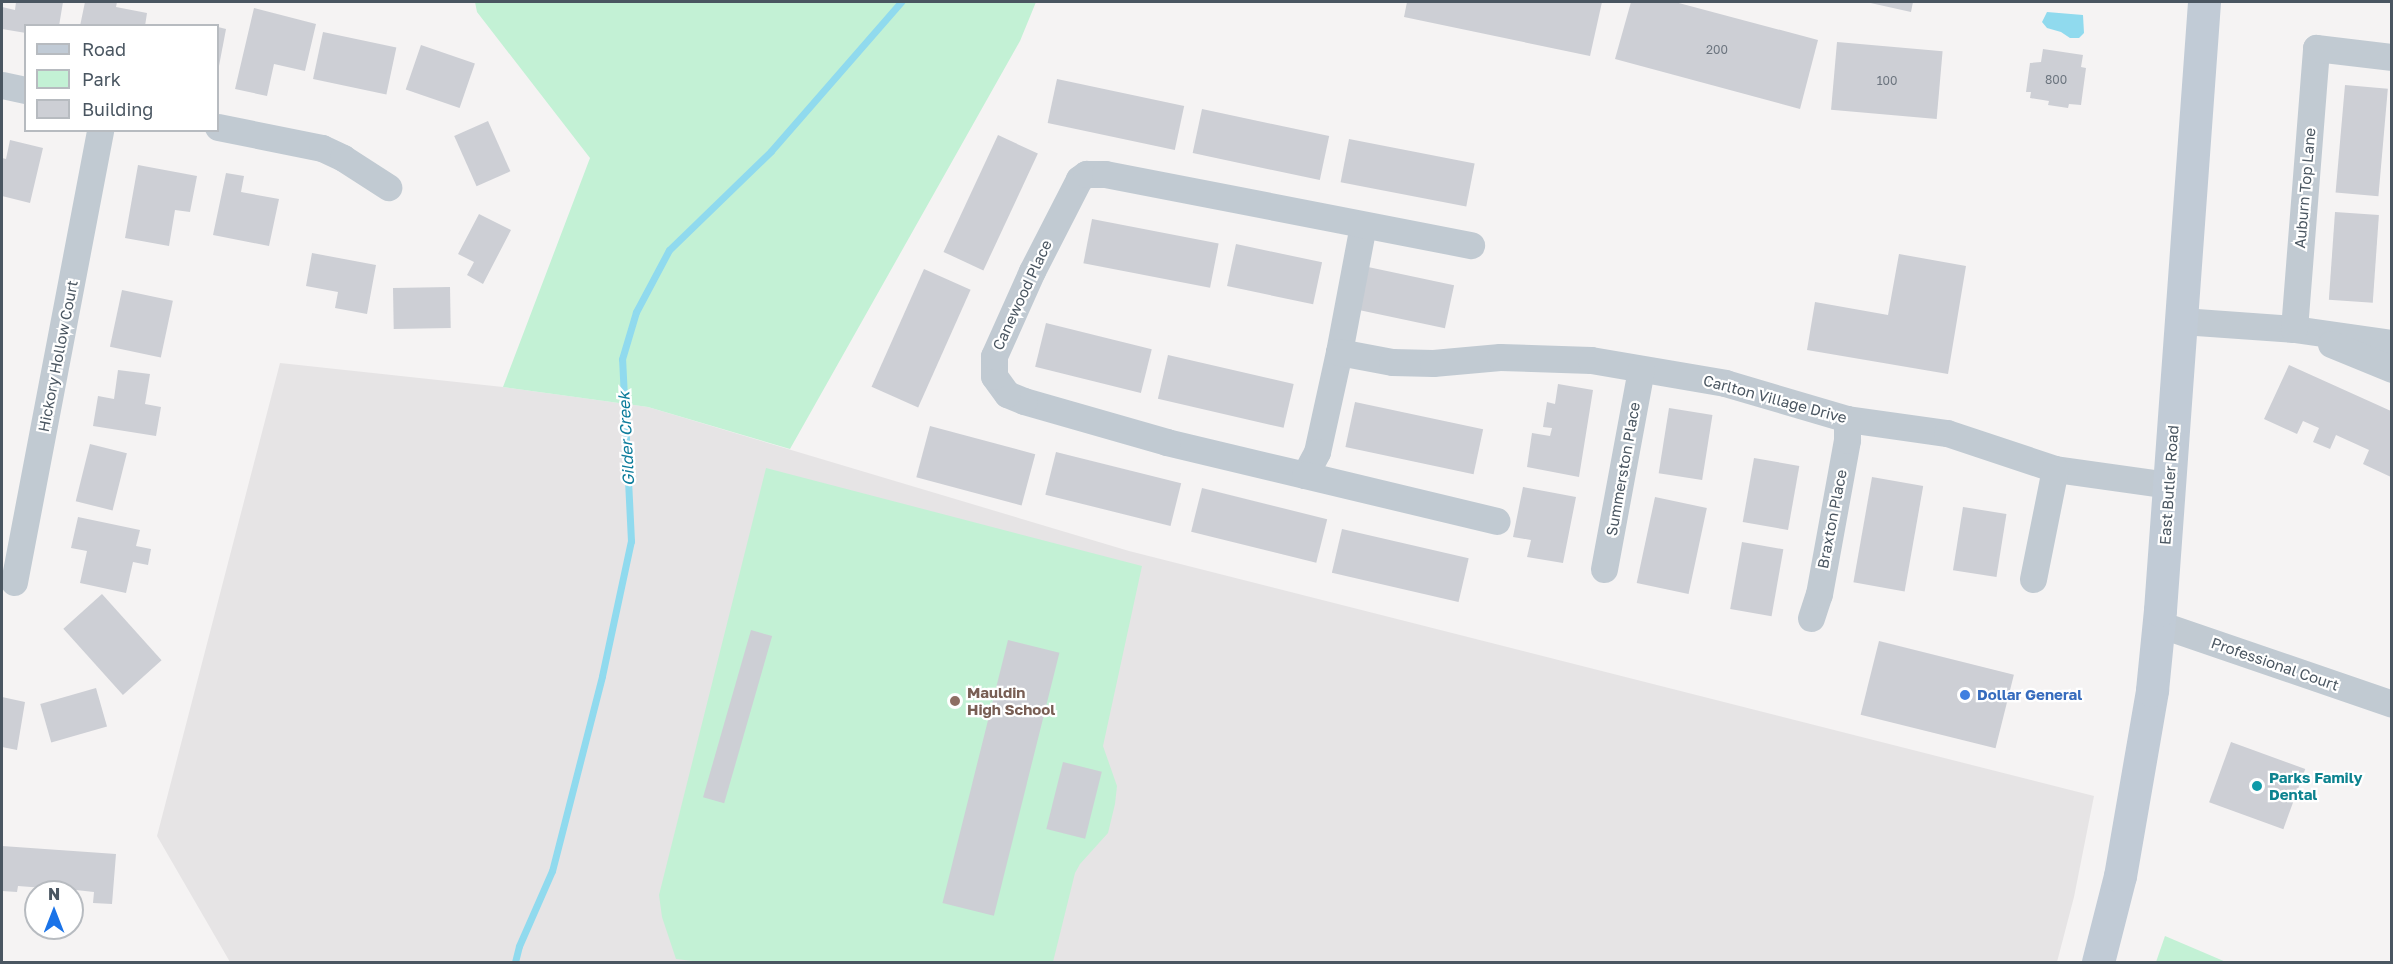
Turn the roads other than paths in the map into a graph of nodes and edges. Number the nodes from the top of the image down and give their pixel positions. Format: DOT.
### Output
graph roads {
  1 [pos="2204,2"];
  2 [pos="2391,57"];
  3 [pos="2,85"];
  4 [pos="24,90"];
  5 [pos="219,127"];
  6 [pos="100,132"];
  7 [pos="388,187"];
  8 [pos="1363,225"];
  9 [pos="1471,245"];
  10 [pos="2182,321"];
  11 [pos="2294,329"];
  12 [pos="2391,343"];
  13 [pos="1339,352"];
  14 [pos="1641,369"];
  15 [pos="2391,369"];
  16 [pos="1847,419"];
  17 [pos="2055,469"];
  18 [pos="1305,475"];
  19 [pos="2169,485"];
  20 [pos="1497,521"];
  21 [pos="1604,570"];
  22 [pos="2033,579"];
  23 [pos="14,582"];
  24 [pos="1811,618"];
  25 [pos="2159,624"];
  26 [pos="2391,705"];
  27 [pos="2098,963"];
  1 -- 10 [label="main road, East Butler Road"];
  2 -- 11 [label="street, Auburn Top Lane"];
  3 -- 4 [label="street"];
  5 -- 7 [label="street"];
  6 -- 23 [label="street, Hickory Hollow Court"];
  8 -- 9 [label="street, Canewood Place"];
  8 -- 13 [label="street"];
  8 -- 18 [label="street, Canewood Place"];
  10 -- 11 [label="street"];
  10 -- 19 [label="main road, East Butler Road"];
  11 -- 12 [label="street"];
  11 -- 15 [label="street"];
  13 -- 14 [label="street, Carlton Village Drive"];
  13 -- 18 [label="street"];
  14 -- 16 [label="street, Carlton Village Drive"];
  14 -- 21 [label="street, Summerston Place"];
  16 -- 17 [label="street, Carlton Village Drive"];
  16 -- 24 [label="street, Braxton Place"];
  17 -- 19 [label="street, Carlton Village Drive"];
  17 -- 22 [label="street"];
  18 -- 20 [label="street, Canewood Place"];
  19 -- 25 [label="main road, East Butler Road"];
  25 -- 26 [label="street, Professional Court"];
  25 -- 27 [label="main road, East Butler Road"];
}
